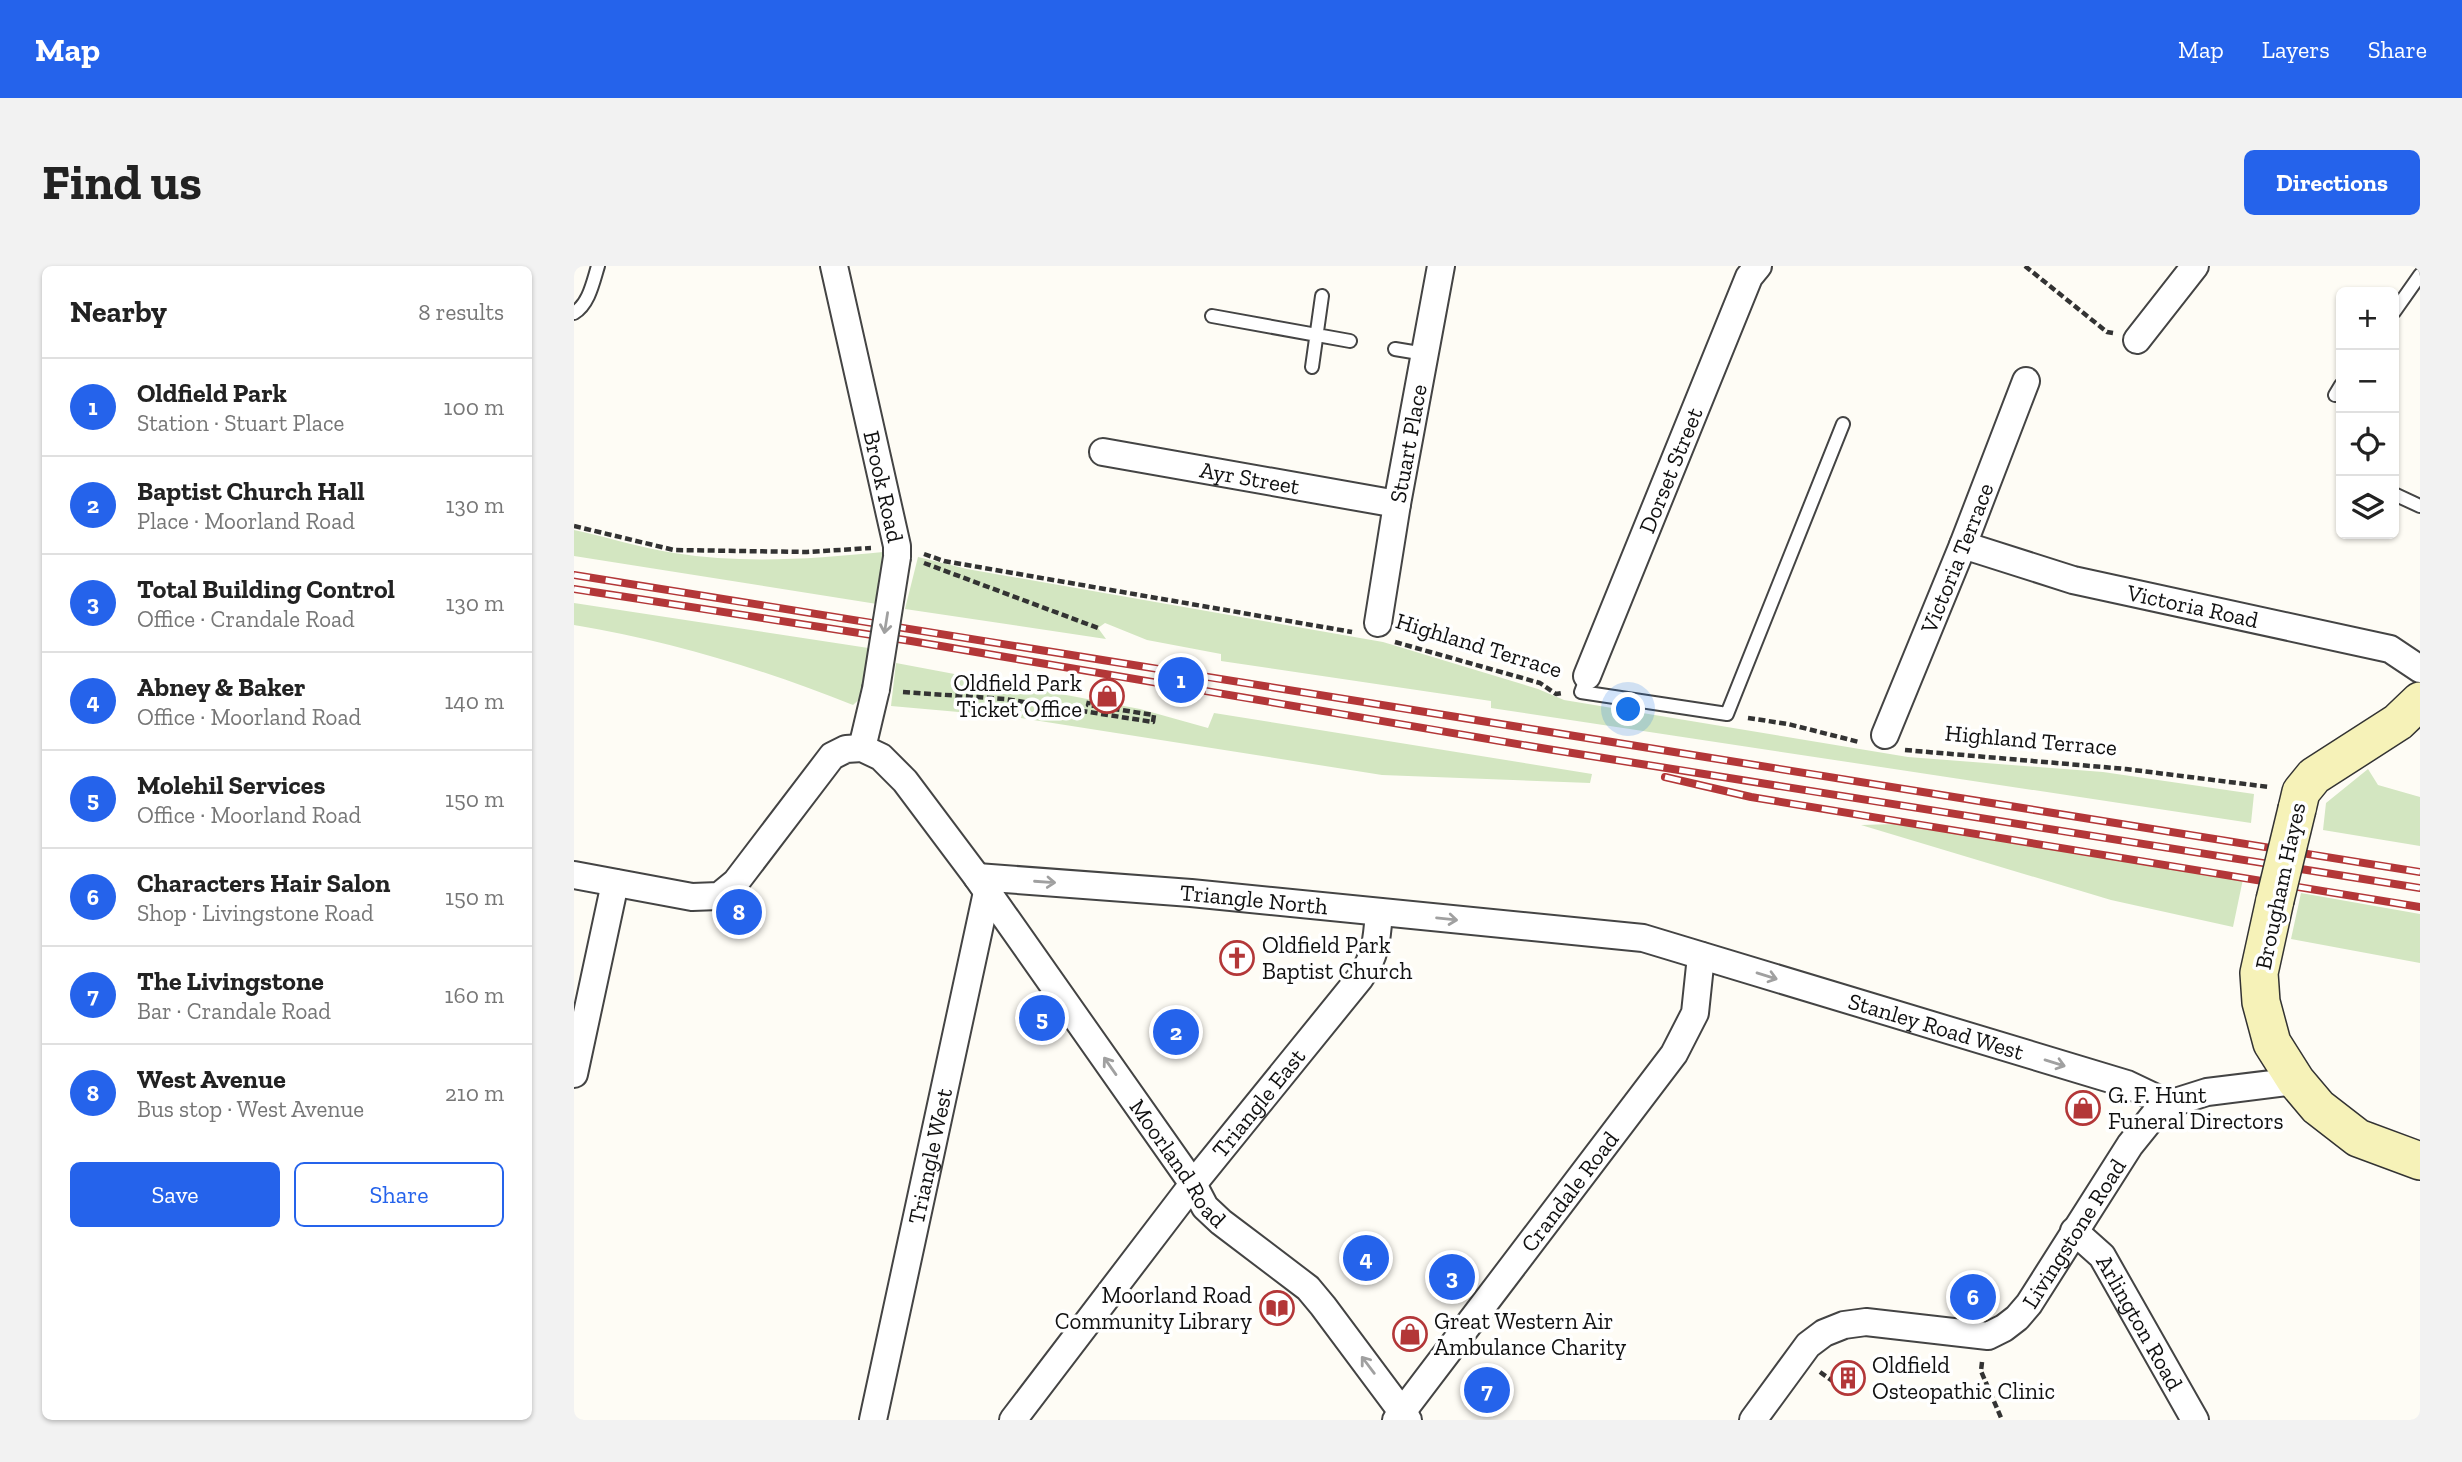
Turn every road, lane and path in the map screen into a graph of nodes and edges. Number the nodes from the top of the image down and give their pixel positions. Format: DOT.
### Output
graph roads {
  1 [pos="597,266"];
  2 [pos="834,266"];
  3 [pos="1441,266"];
  4 [pos="1758,266"];
  5 [pos="2025,266"];
  6 [pos="2195,266"];
  7 [pos="2420,275"];
  8 [pos="1322,296"];
  9 [pos="2399,305"];
  10 [pos="574,313"];
  11 [pos="1212,316"];
  12 [pos="1317,335"];
  13 [pos="2137,340"];
  14 [pos="1350,341"];
  15 [pos="1395,349"];
  16 [pos="1425,354"];
  17 [pos="1312,367"];
  18 [pos="2026,381"];
  19 [pos="1843,424"];
  20 [pos="1102,452"];
  21 [pos="2399,496"];
  22 [pos="1397,504"];
  23 [pos="2420,506"];
  24 [pos="574,526"];
  25 [pos="1963,545"];
  26 [pos="904,551"];
  27 [pos="1098,628"];
  28 [pos="1376,632"];
  29 [pos="2420,669"];
  30 [pos="1584,684"];
  31 [pos="884,691"];
  32 [pos="1089,701"];
  33 [pos="2420,701"];
  34 [pos="1727,714"];
  35 [pos="1885,743"];
  36 [pos="862,748"];
  37 [pos="2260,785"];
  38 [pos="574,875"];
  39 [pos="615,883"];
  40 [pos="982,884"];
  41 [pos="1379,912"];
  42 [pos="1701,956"];
  43 [pos="574,1074"];
  44 [pos="2296,1080"];
  45 [pos="2169,1104"];
  46 [pos="2420,1161"];
  47 [pos="1193,1184"];
  48 [pos="2074,1231"];
  49 [pos="1988,1336"];
  50 [pos="1402,1417"];
  51 [pos="873,1420"];
  52 [pos="1013,1420"];
  53 [pos="1753,1420"];
  54 [pos="2002,1420"];
  55 [pos="2195,1420"];
  1 -- 10 [label="lane"];
  2 -- 26 [label="street, Brook Road"];
  3 -- 16 [label="street, Stuart Place"];
  4 -- 30 [label="street, Dorset Street"];
  5 -- 13 [label="path"];
  6 -- 13 [label="street"];
  7 -- 9 [label="lane"];
  8 -- 12 [label="lane"];
  11 -- 12 [label="lane"];
  12 -- 14 [label="lane"];
  12 -- 17 [label="lane"];
  15 -- 16 [label="lane"];
  16 -- 22 [label="street, Stuart Place"];
  18 -- 25 [label="street, Victoria Terrace"];
  19 -- 34 [label="lane"];
  20 -- 22 [label="street, Ayr Street"];
  21 -- 23 [label="lane"];
  22 -- 28 [label="street, Stuart Place"];
  24 -- 26 [label="path"];
  25 -- 29 [label="street, Victoria Road"];
  25 -- 35 [label="street, Victoria Terrace"];
  26 -- 27 [label="path"];
  26 -- 28 [label="path, Highland Terrace"];
  26 -- 31 [label="street, Brook Road, one-way, bridge"];
  28 -- 30 [label="path, Highland Terrace"];
  30 -- 34 [label="lane, Highland Terrace"];
  31 -- 32 [label="path"];
  31 -- 36 [label="street, Brook Road"];
  33 -- 44 [label="main road, Brougham Hayes, bridge"];
  34 -- 35 [label="path, Highland Terrace"];
  35 -- 37 [label="path, Highland Terrace"];
  36 -- 39 [label="street"];
  36 -- 40 [label="street"];
  38 -- 39 [label="street"];
  39 -- 43 [label="street"];
  40 -- 41 [label="street, Triangle North, one-way"];
  47 -- 40 [label="street, Moorland Road, one-way"];
  40 -- 51 [label="street, Triangle West"];
  41 -- 42 [label="street, Triangle North, one-way"];
  41 -- 47 [label="street, Triangle East"];
  42 -- 45 [label="street, Stanley Road West, one-way"];
  42 -- 50 [label="street, Crandale Road"];
  44 -- 45 [label="street, Livingstone Road"];
  44 -- 46 [label="main road, Brougham Hayes"];
  45 -- 48 [label="street, Livingstone Road"];
  50 -- 47 [label="street, Moorland Road, one-way"];
  47 -- 52 [label="street, Triangle East"];
  48 -- 49 [label="street, Livingstone Road"];
  48 -- 55 [label="street, Arlington Road"];
  49 -- 53 [label="street"];
  49 -- 54 [label="path"];
}
